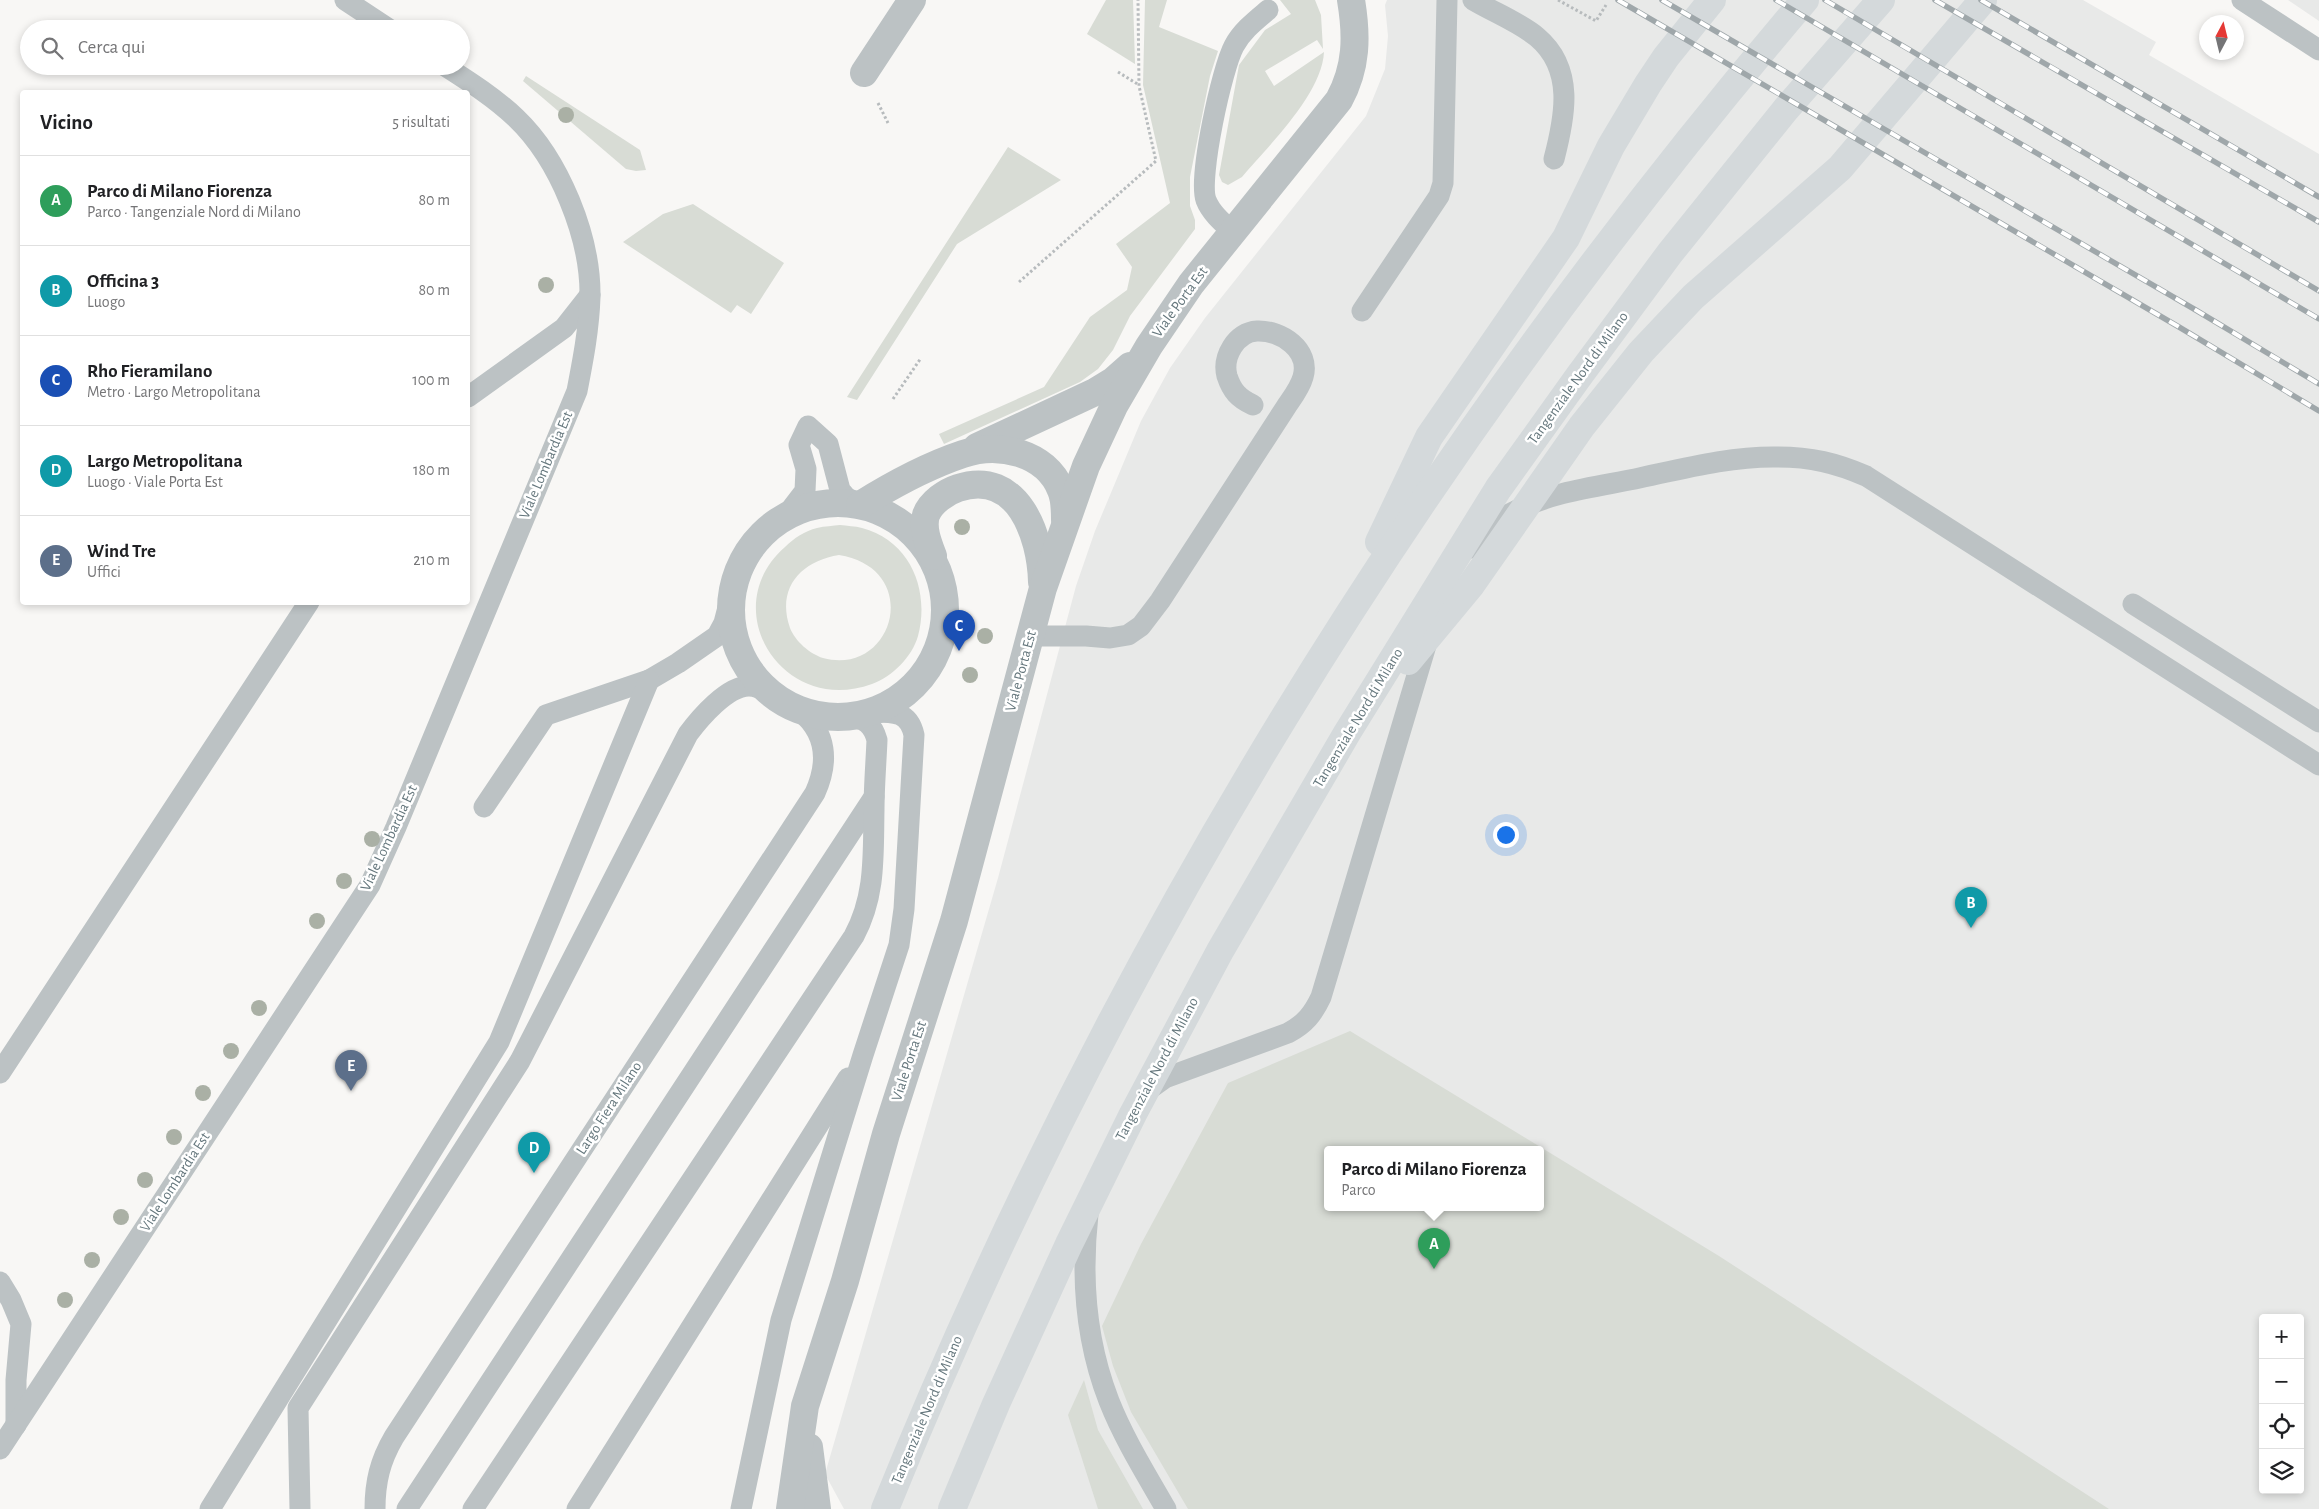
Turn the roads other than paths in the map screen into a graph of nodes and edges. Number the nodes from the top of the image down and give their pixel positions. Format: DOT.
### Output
graph roads {
  1 [pos="345,0"];
  2 [pos="912,0"];
  3 [pos="1351,0"];
  4 [pos="1447,0"];
  5 [pos="1473,0"];
  6 [pos="1712,0"];
  7 [pos="1805,0"];
  8 [pos="1881,0"];
  9 [pos="1983,0"];
  10 [pos="2242,0"];
  11 [pos="1268,10"];
  12 [pos="375,20"];
  13 [pos="2319,50"];
  14 [pos="864,73"];
  15 [pos="458,75"];
  16 [pos="1554,159"];
  17 [pos="1232,232"];
  18 [pos="590,295"];
  19 [pos="1362,311"];
  20 [pos="1148,346"];
  21 [pos="470,396"];
  22 [pos="1253,405"];
  23 [pos="964,454"];
  24 [pos="860,505"];
  25 [pos="785,517"];
  26 [pos="1065,521"];
  27 [pos="936,566"];
  28 [pos="1043,588"];
  29 [pos="731,596"];
  30 [pos="2134,604"];
  31 [pos="307,605"];
  32 [pos="1338,630"];
  33 [pos="1030,636"];
  34 [pos="649,680"];
  35 [pos="768,692"];
  36 [pos="800,711"];
  37 [pos="861,714"];
  38 [pos="2319,722"];
  39 [pos="1347,733"];
  40 [pos="2319,765"];
  41 [pos="874,797"];
  42 [pos="484,807"];
  43 [pos="863,1054"];
  44 [pos="0,1073"];
  45 [pos="0,1282"];
  46 [pos="805,1406"];
  47 [pos="921,1420"];
  48 [pos="16,1425"];
  49 [pos="0,1449"];
  50 [pos="210,1509"];
  51 [pos="300,1509"];
  52 [pos="375,1509"];
  53 [pos="407,1509"];
  54 [pos="473,1509"];
  55 [pos="577,1509"];
  56 [pos="740,1509"];
  57 [pos="790,1509"];
  58 [pos="817,1509"];
  59 [pos="871,1509"];
  60 [pos="885,1509"];
  61 [pos="952,1509"];
  62 [pos="1166,1509"];
  1 -- 12 [label="lane"];
  2 -- 14 [label="street"];
  3 -- 17 [label="street, Viale Porta Est"];
  4 -- 19 [label="lane"];
  5 -- 16 [label="lane"];
  6 -- 32 [label="highway"];
  7 -- 32 [label="highway, Tangenziale Nord di Milano"];
  8 -- 39 [label="highway, Tangenziale Nord di Milano"];
  9 -- 39 [label="highway"];
  10 -- 13 [label="lane"];
  11 -- 17 [label="lane"];
  15 -- 18 [label="lane, Viale Lombardia Est"];
  17 -- 20 [label="street, Viale Porta Est"];
  18 -- 21 [label="lane"];
  18 -- 48 [label="lane, Viale Lombardia Est"];
  20 -- 23 [label="street"];
  20 -- 26 [label="street, Viale Porta Est"];
  22 -- 33 [label="lane"];
  23 -- 24 [label="street"];
  23 -- 26 [label="street"];
  24 -- 25 [label="street"];
  24 -- 25 [label="lane"];
  24 -- 27 [label="street"];
  25 -- 29 [label="street"];
  26 -- 28 [label="street, Viale Porta Est"];
  27 -- 28 [label="street"];
  27 -- 37 [label="street"];
  28 -- 33 [label="street, Viale Porta Est"];
  29 -- 34 [label="lane"];
  29 -- 35 [label="street"];
  30 -- 38 [label="lane"];
  31 -- 44 [label="lane"];
  32 -- 47 [label="highway, Tangenziale Nord di Milano"];
  33 -- 46 [label="street, Viale Porta Est"];
  34 -- 42 [label="lane"];
  34 -- 50 [label="lane"];
  35 -- 36 [label="street"];
  35 -- 51 [label="lane"];
  36 -- 37 [label="street"];
  36 -- 52 [label="lane, Largo Fiera Milano"];
  37 -- 41 [label="lane"];
  37 -- 43 [label="lane"];
  39 -- 61 [label="highway, Tangenziale Nord di Milano"];
  40 -- 62 [label="lane"];
  41 -- 53 [label="lane"];
  41 -- 54 [label="lane"];
  43 -- 55 [label="lane"];
  43 -- 56 [label="lane"];
  45 -- 48 [label="lane"];
  46 -- 57 [label="street, Viale Porta Est"];
  46 -- 58 [label="street, Viale Porta Est"];
  47 -- 59 [label="highway"];
  47 -- 60 [label="highway, Tangenziale Nord di Milano"];
  48 -- 49 [label="lane, Viale Lombardia Est"];
}
